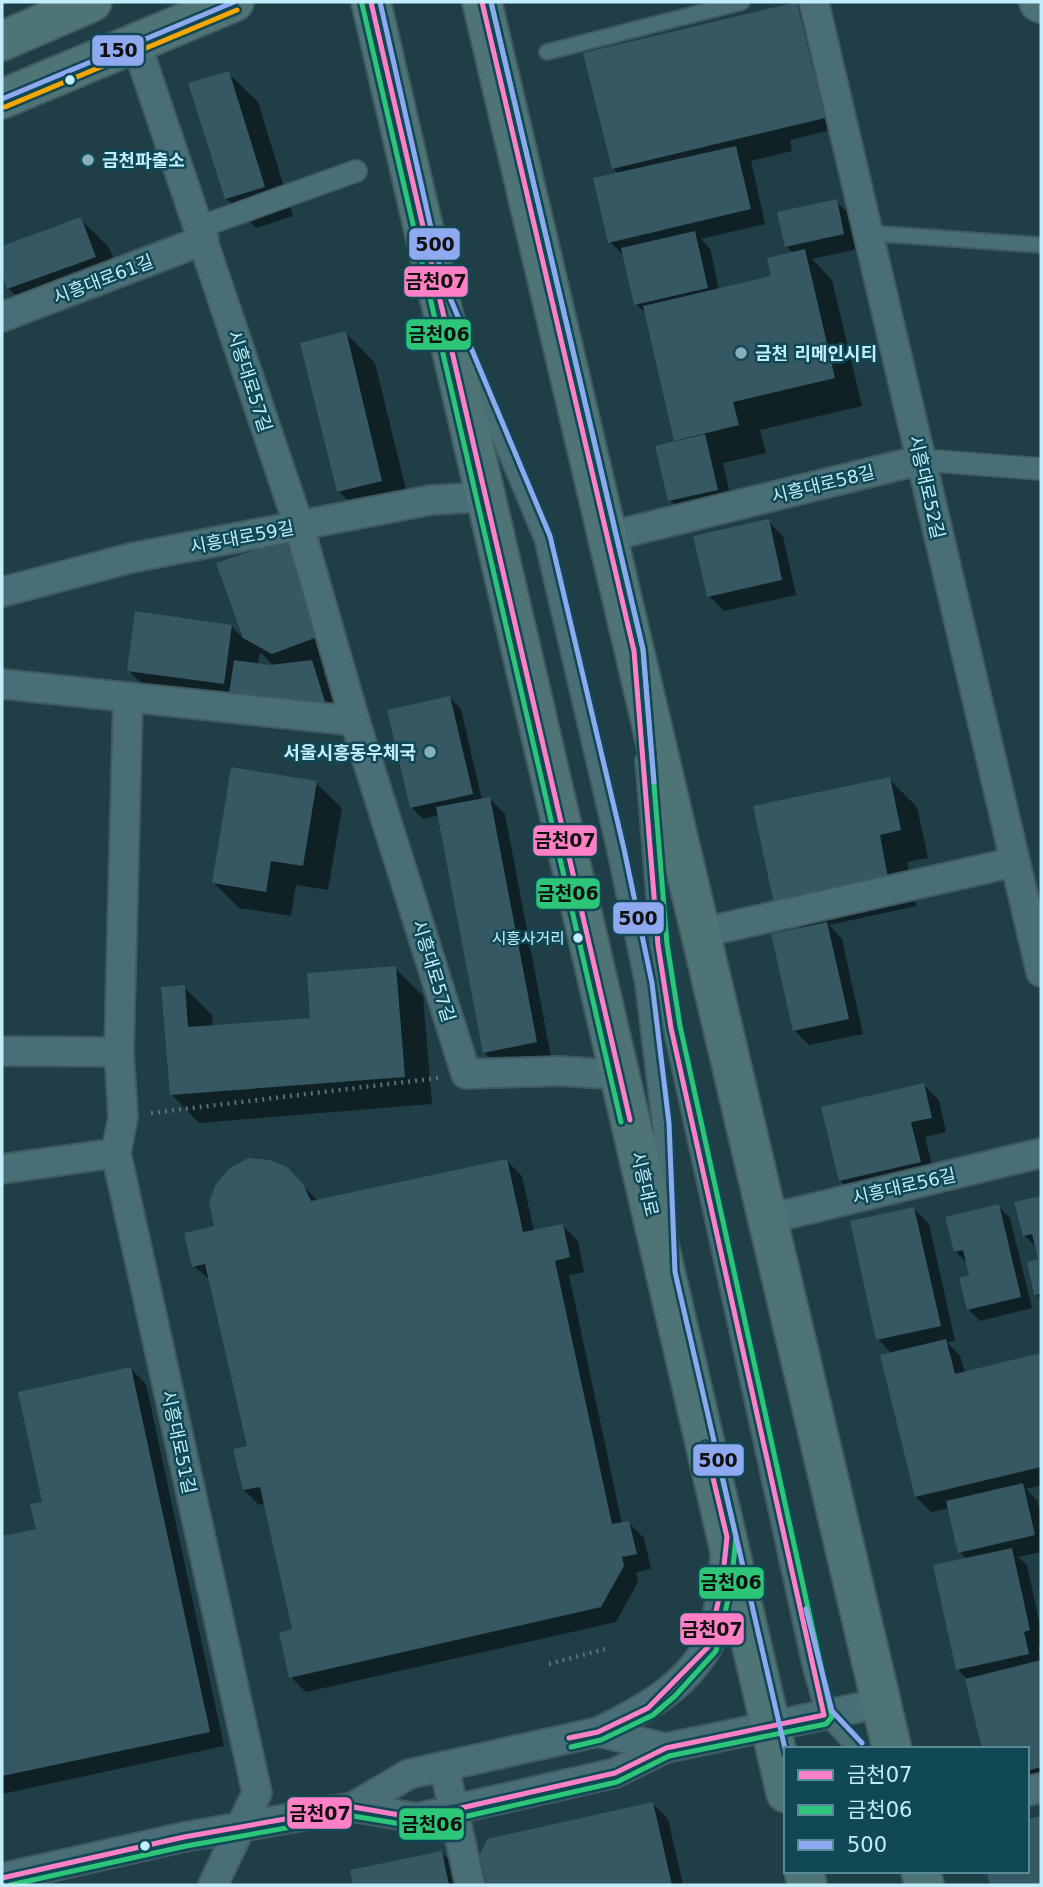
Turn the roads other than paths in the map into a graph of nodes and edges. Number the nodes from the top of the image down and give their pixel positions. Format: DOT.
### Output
graph roads {
  1 [pos="92,2"];
  2 [pos="234,2"];
  3 [pos="371,2"];
  4 [pos="482,2"];
  5 [pos="743,2"];
  6 [pos="814,2"];
  7 [pos="2,41"];
  8 [pos="136,43"];
  9 [pos="547,52"];
  10 [pos="2,99"];
  11 [pos="356,171"];
  12 [pos="868,233"];
  13 [pos="202,234"];
  14 [pos="1041,245"];
  15 [pos="435,284"];
  16 [pos="2,317"];
  17 [pos="921,460"];
  18 [pos="1041,469"];
  19 [pos="485,497"];
  20 [pos="299,526"];
  21 [pos="607,537"];
  22 [pos="2,592"];
  23 [pos="634,651"];
  24 [pos="2,684"];
  25 [pos="128,697"];
  26 [pos="355,721"];
  27 [pos="1015,862"];
  28 [pos="700,933"];
  29 [pos="1041,972"];
  30 [pos="2,1051"];
  31 [pos="119,1052"];
  32 [pos="620,1075"];
  33 [pos="116,1153"];
  34 [pos="1041,1153"];
  35 [pos="2,1169"];
  36 [pos="768,1219"];
  37 [pos="666,1273"];
  38 [pos="727,1537"];
  39 [pos="881,1703"];
  40 [pos="824,1715"];
  41 [pos="771,1726"];
  42 [pos="598,1732"];
  43 [pos="854,1747"];
  44 [pos="892,1747"];
  45 [pos="666,1748"];
  46 [pos="444,1766"];
  47 [pos="784,1784"];
  48 [pos="354,1807"];
  49 [pos="453,1810"];
  50 [pos="242,1828"];
  51 [pos="2,1878"];
  52 [pos="214,1885"];
  53 [pos="470,1885"];
  1 -- 7 [label="main road"];
  2 -- 8 [label="main road"];
  3 -- 15 [label="main road, 시흥대로"];
  4 -- 21 [label="main road"];
  5 -- 9 [label="lane"];
  6 -- 12 [label="street, 시흥대로52길"];
  8 -- 10 [label="main road"];
  8 -- 13 [label="street, 시흥대로57길"];
  11 -- 13 [label="street, 시흥대로61길"];
  12 -- 14 [label="lane"];
  12 -- 17 [label="street, 시흥대로52길"];
  13 -- 16 [label="street, 시흥대로61길"];
  13 -- 20 [label="street, 시흥대로57길"];
  15 -- 19 [label="main road, 시흥대로"];
  15 -- 37 [label="lane"];
  17 -- 18 [label="street, 시흥대로58길"];
  17 -- 21 [label="street, 시흥대로58길"];
  17 -- 27 [label="street, 시흥대로52길"];
  19 -- 20 [label="street, 시흥대로59길"];
  19 -- 32 [label="main road, 시흥대로"];
  20 -- 22 [label="street, 시흥대로59길"];
  20 -- 26 [label="street, 시흥대로57길"];
  21 -- 23 [label="main road"];
  23 -- 28 [label="main road"];
  23 -- 40 [label="lane"];
  24 -- 25 [label="street"];
  25 -- 26 [label="street"];
  25 -- 31 [label="street"];
  26 -- 32 [label="street, 시흥대로57길"];
  27 -- 28 [label="street"];
  27 -- 29 [label="street, 시흥대로52길"];
  28 -- 36 [label="main road"];
  30 -- 31 [label="street"];
  31 -- 33 [label="street, 시흥대로51길"];
  32 -- 37 [label="main road, 시흥대로"];
  33 -- 35 [label="street"];
  33 -- 50 [label="street, 시흥대로51길"];
  34 -- 36 [label="street, 시흥대로56길"];
  36 -- 39 [label="main road"];
  37 -- 38 [label="main road, 시흥대로"];
  38 -- 41 [label="main road, 시흥대로"];
  38 -- 42 [label="street"];
  39 -- 40 [label="street"];
  39 -- 44 [label="main road"];
  40 -- 41 [label="street"];
  40 -- 43 [label="lane"];
  41 -- 45 [label="street"];
  41 -- 47 [label="main road, 시흥대로"];
  42 -- 45 [label="street"];
  42 -- 46 [label="street"];
  45 -- 49 [label="street"];
  46 -- 48 [label="street"];
  46 -- 49 [label="street"];
  48 -- 49 [label="street"];
  48 -- 50 [label="street"];
  49 -- 53 [label="street"];
  50 -- 51 [label="street"];
  50 -- 52 [label="street, 시흥대로51길"];
}
